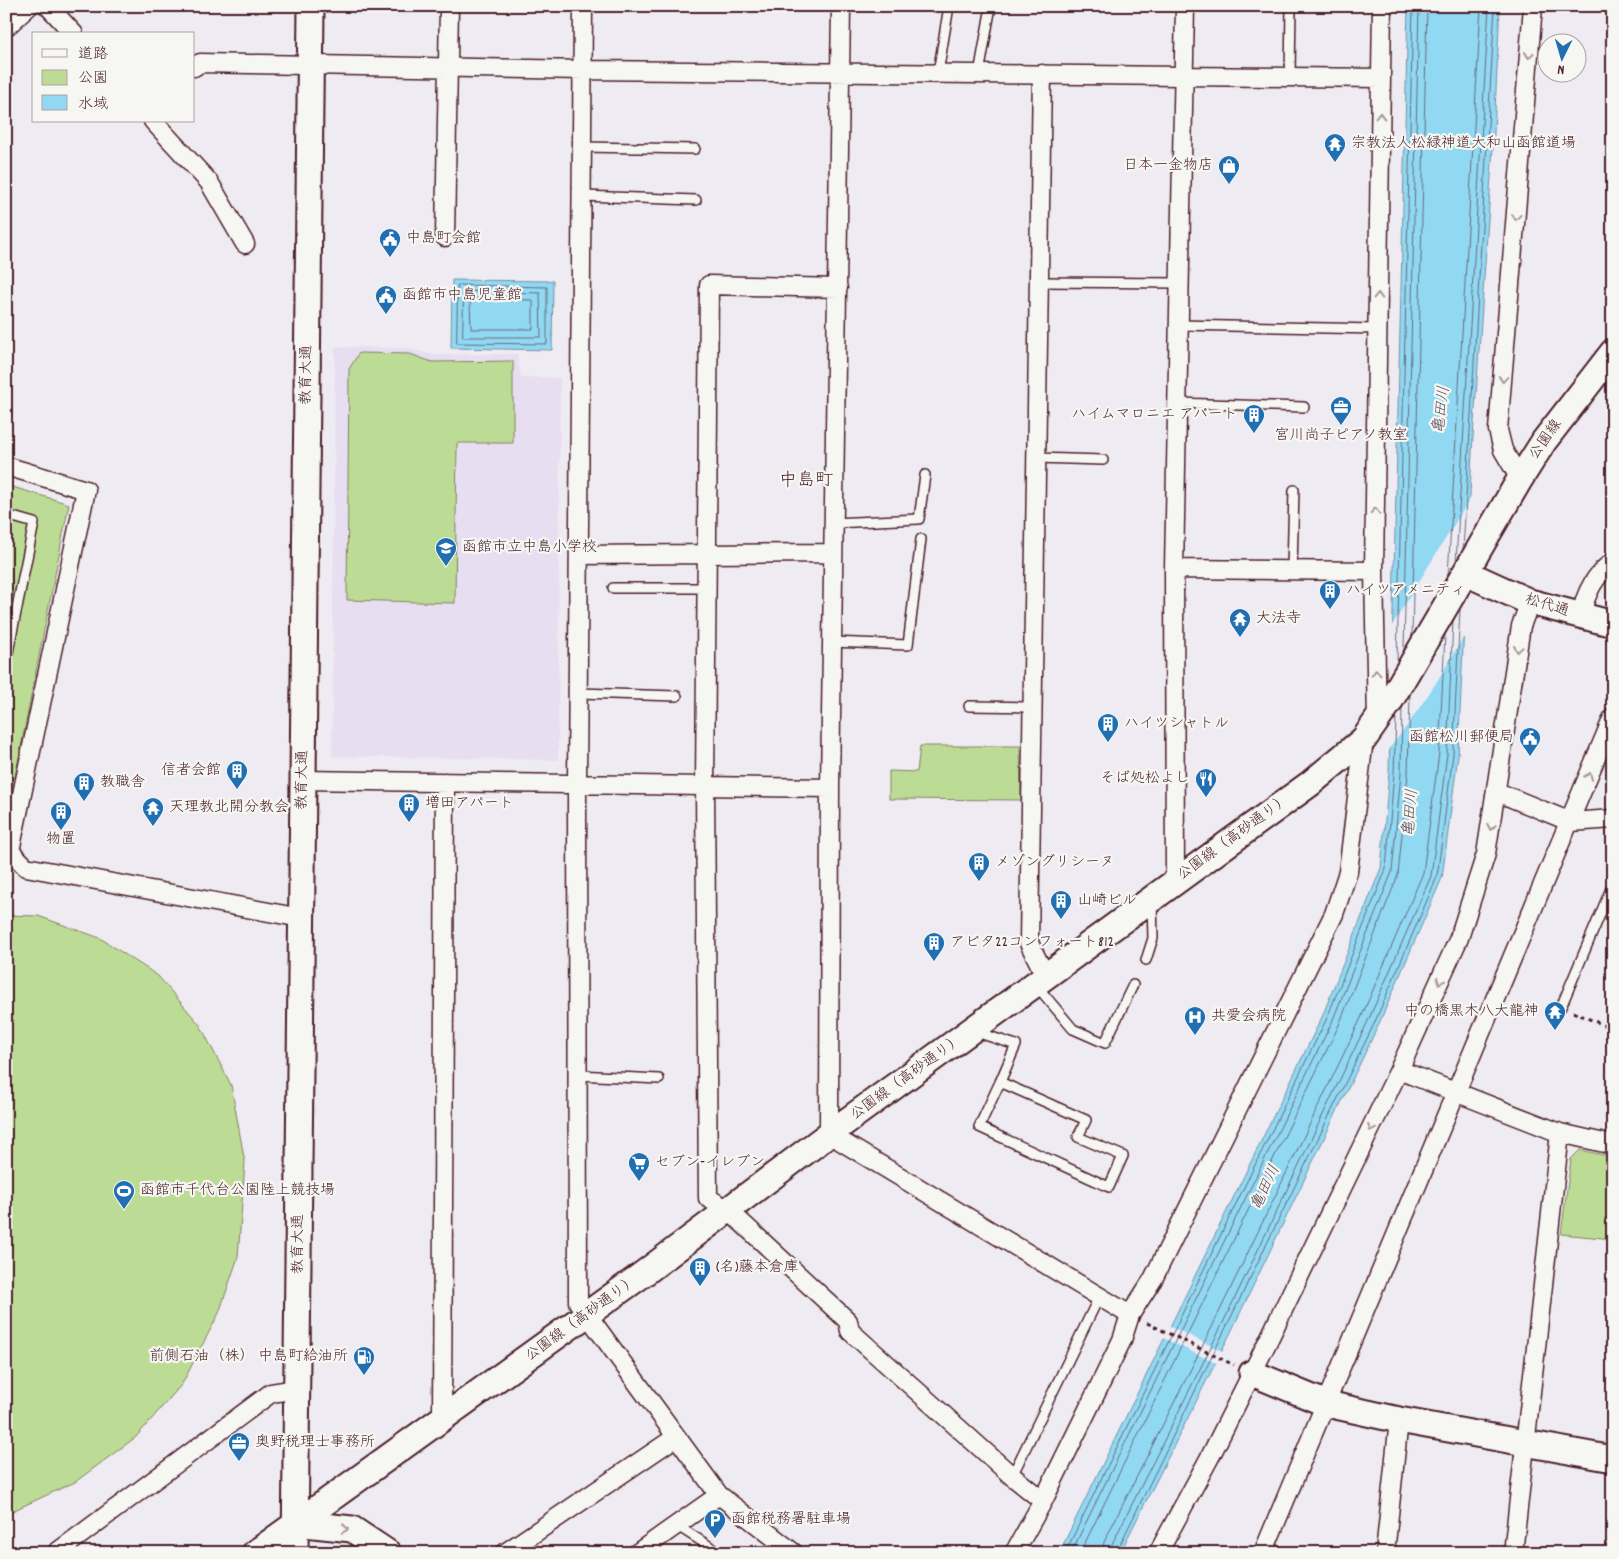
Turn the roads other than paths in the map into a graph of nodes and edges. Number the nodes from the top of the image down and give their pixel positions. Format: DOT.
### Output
graph roads {
  1 [pos="29,6"];
  2 [pos="48,6"];
  3 [pos="311,6"];
  4 [pos="449,6"];
  5 [pos="583,6"];
  6 [pos="841,6"];
  7 [pos="949,6"];
  8 [pos="991,6"];
  9 [pos="1184,6"];
  10 [pos="1291,6"];
  11 [pos="1382,6"];
  12 [pos="1533,6"];
  13 [pos="6,27"];
  14 [pos="72,32"];
  15 [pos="310,65"];
  16 [pos="195,66"];
  17 [pos="448,68"];
  18 [pos="584,70"];
  19 [pos="841,72"];
  20 [pos="938,73"];
  21 [pos="978,74"];
  22 [pos="1042,74"];
  23 [pos="1184,75"];
  24 [pos="1290,77"];
  25 [pos="1381,78"];
  26 [pos="155,122"];
  27 [pos="583,146"];
  28 [pos="695,149"];
  29 [pos="582,196"];
  30 [pos="696,200"];
  31 [pos="445,237"];
  32 [pos="245,244"];
  33 [pos="1039,282"];
  34 [pos="1180,283"];
  35 [pos="838,288"];
  36 [pos="1179,325"];
  37 [pos="1377,328"];
  38 [pos="1613,352"];
  39 [pos="1177,403"];
  40 [pos="1304,407"];
  41 [pos="1036,458"];
  42 [pos="1103,460"];
  43 [pos="6,466"];
  44 [pos="925,475"];
  45 [pos="1520,479"];
  46 [pos="1294,490"];
  47 [pos="6,515"];
  48 [pos="834,523"];
  49 [pos="1487,535"];
  50 [pos="921,539"];
  51 [pos="833,553"];
  52 [pos="579,555"];
  53 [pos="708,556"];
  54 [pos="1613,562"];
  55 [pos="1174,569"];
  56 [pos="1292,570"];
  57 [pos="1374,571"];
  58 [pos="1474,577"];
  59 [pos="613,588"];
  60 [pos="707,588"];
  61 [pos="1530,602"];
  62 [pos="1581,616"];
  63 [pos="1613,624"];
  64 [pos="832,642"];
  65 [pos="6,662"];
  66 [pos="579,693"];
  67 [pos="677,696"];
  68 [pos="970,706"];
  69 [pos="1032,707"];
  70 [pos="1613,717"];
  71 [pos="1376,721"];
  72 [pos="302,780"];
  73 [pos="445,782"];
  74 [pos="577,784"];
  75 [pos="705,786"];
  76 [pos="830,788"];
  77 [pos="1497,792"];
  78 [pos="1613,819"];
  79 [pos="1571,822"];
  80 [pos="8,849"];
  81 [pos="1175,880"];
  82 [pos="1613,884"];
  83 [pos="1152,898"];
  84 [pos="301,918"];
  85 [pos="1146,960"];
  86 [pos="1040,979"];
  87 [pos="1133,985"];
  88 [pos="1561,1007"];
  89 [pos="972,1031"];
  90 [pos="1399,1070"];
  91 [pos="577,1075"];
  92 [pos="659,1079"];
  93 [pos="1000,1082"];
  94 [pos="1456,1094"];
  95 [pos="1560,1133"];
  96 [pos="829,1134"];
  97 [pos="1613,1145"];
  98 [pos="728,1210"];
  99 [pos="1100,1295"];
  100 [pos="587,1315"];
  101 [pos="1136,1318"];
  102 [pos="1246,1371"];
  103 [pos="297,1389"];
  104 [pos="1328,1404"];
  105 [pos="442,1419"];
  106 [pos="1399,1420"];
  107 [pos="676,1436"];
  108 [pos="1524,1443"];
  109 [pos="1613,1459"];
  110 [pos="1012,1476"];
  111 [pos="719,1495"];
  112 [pos="1043,1501"];
  113 [pos="296,1523"];
  114 [pos="676,1526"];
  115 [pos="1267,1552"];
  116 [pos="56,1553"];
  117 [pos="255,1553"];
  118 [pos="295,1553"];
  119 [pos="311,1553"];
  120 [pos="388,1553"];
  121 [pos="505,1553"];
  122 [pos="637,1553"];
  123 [pos="720,1553"];
  124 [pos="794,1553"];
  125 [pos="1014,1553"];
  126 [pos="1158,1553"];
  127 [pos="1385,1553"];
  128 [pos="1513,1553"];
  1 -- 13 [label="street"];
  2 -- 14 [label="street"];
  3 -- 15 [label="street, 教育大通"];
  4 -- 17 [label="street"];
  5 -- 18 [label="street"];
  6 -- 19 [label="street"];
  7 -- 20 [label="lane"];
  8 -- 21 [label="lane"];
  9 -- 23 [label="street"];
  10 -- 24 [label="lane"];
  11 -- 25 [label="street"];
  12 -- 45 [label="street, one-way"];
  15 -- 16 [label="street"];
  15 -- 17 [label="street"];
  15 -- 72 [label="street, 教育大通"];
  17 -- 18 [label="street"];
  17 -- 31 [label="street"];
  18 -- 19 [label="street"];
  18 -- 27 [label="street"];
  19 -- 20 [label="street"];
  19 -- 35 [label="street"];
  20 -- 21 [label="street"];
  21 -- 22 [label="street"];
  22 -- 23 [label="street"];
  22 -- 33 [label="street"];
  23 -- 24 [label="street"];
  23 -- 34 [label="street"];
  24 -- 25 [label="street"];
  37 -- 25 [label="street, one-way"];
  26 -- 32 [label="street"];
  27 -- 28 [label="lane"];
  27 -- 29 [label="street"];
  29 -- 30 [label="lane"];
  29 -- 52 [label="street"];
  33 -- 34 [label="lane"];
  33 -- 41 [label="street"];
  34 -- 36 [label="street"];
  35 -- 48 [label="street"];
  35 -- 53 [label="street"];
  36 -- 37 [label="lane"];
  36 -- 39 [label="street"];
  57 -- 37 [label="street, one-way"];
  38 -- 45 [label="street, 公園線"];
  39 -- 40 [label="lane"];
  39 -- 55 [label="street"];
  41 -- 42 [label="lane"];
  41 -- 69 [label="street"];
  43 -- 80 [label="street"];
  44 -- 48 [label="lane"];
  45 -- 49 [label="street, 公園線"];
  46 -- 56 [label="lane"];
  47 -- 65 [label="lane"];
  48 -- 51 [label="street"];
  49 -- 58 [label="street, 公園線（高砂通り）"];
  50 -- 64 [label="lane"];
  51 -- 53 [label="street"];
  51 -- 64 [label="street"];
  52 -- 53 [label="street"];
  52 -- 66 [label="street"];
  53 -- 60 [label="street"];
  54 -- 62 [label="street"];
  55 -- 56 [label="street"];
  55 -- 81 [label="street"];
  56 -- 57 [label="street"];
  71 -- 57 [label="street, one-way"];
  58 -- 61 [label="street, 松代通"];
  58 -- 71 [label="street, 公園線（高砂通り）"];
  59 -- 60 [label="lane"];
  60 -- 75 [label="street"];
  61 -- 62 [label="street, 松代通"];
  61 -- 77 [label="street, one-way"];
  62 -- 63 [label="street, 松代通"];
  64 -- 76 [label="street"];
  66 -- 67 [label="lane"];
  66 -- 74 [label="street"];
  68 -- 69 [label="lane"];
  69 -- 86 [label="street"];
  79 -- 70 [label="street, one-way"];
  71 -- 81 [label="street, 公園線（高砂通り）"];
  71 -- 101 [label="street"];
  72 -- 73 [label="street"];
  72 -- 84 [label="street, 教育大通"];
  73 -- 74 [label="street"];
  73 -- 105 [label="street"];
  74 -- 75 [label="street"];
  74 -- 91 [label="street"];
  75 -- 76 [label="street"];
  75 -- 98 [label="street"];
  76 -- 96 [label="street"];
  77 -- 79 [label="street"];
  77 -- 90 [label="street, one-way"];
  78 -- 79 [label="street"];
  79 -- 94 [label="street"];
  80 -- 84 [label="street"];
  81 -- 83 [label="street, 公園線（高砂通り）"];
  82 -- 88 [label="lane"];
  83 -- 85 [label="lane"];
  83 -- 86 [label="street, 公園線（高砂通り）"];
  84 -- 103 [label="street, 教育大通"];
  86 -- 87 [label="lane"];
  86 -- 89 [label="street, 公園線（高砂通り）"];
  89 -- 93 [label="lane"];
  89 -- 96 [label="street, 公園線（高砂通り）"];
  90 -- 94 [label="street"];
  90 -- 102 [label="street, one-way"];
  91 -- 92 [label="lane"];
  91 -- 100 [label="street"];
  93 -- 93 [label="lane"];
  94 -- 95 [label="street"];
  94 -- 104 [label="street"];
  95 -- 97 [label="street"];
  95 -- 108 [label="street"];
  96 -- 98 [label="street, 公園線（高砂通り）"];
  96 -- 99 [label="street"];
  98 -- 100 [label="street, 公園線（高砂通り）"];
  98 -- 110 [label="street"];
  99 -- 101 [label="street"];
  99 -- 110 [label="lane"];
  100 -- 105 [label="street, 公園線（高砂通り）"];
  100 -- 107 [label="street"];
  101 -- 112 [label="street"];
  102 -- 104 [label="street"];
  102 -- 126 [label="street"];
  103 -- 113 [label="street, 教育大通"];
  103 -- 116 [label="street"];
  104 -- 106 [label="street"];
  104 -- 115 [label="street"];
  105 -- 113 [label="street, 公園線（高砂通り）"];
  106 -- 108 [label="street"];
  106 -- 127 [label="street"];
  107 -- 111 [label="street"];
  107 -- 121 [label="street"];
  108 -- 109 [label="street"];
  108 -- 128 [label="street"];
  110 -- 112 [label="street"];
  111 -- 114 [label="street"];
  111 -- 124 [label="street"];
  112 -- 125 [label="street"];
  113 -- 117 [label="street, 公園線（高砂通り）"];
  113 -- 118 [label="street, 教育大通"];
  113 -- 119 [label="street"];
  113 -- 120 [label="street, one-way"];
  114 -- 122 [label="street"];
  114 -- 123 [label="lane"];
}
